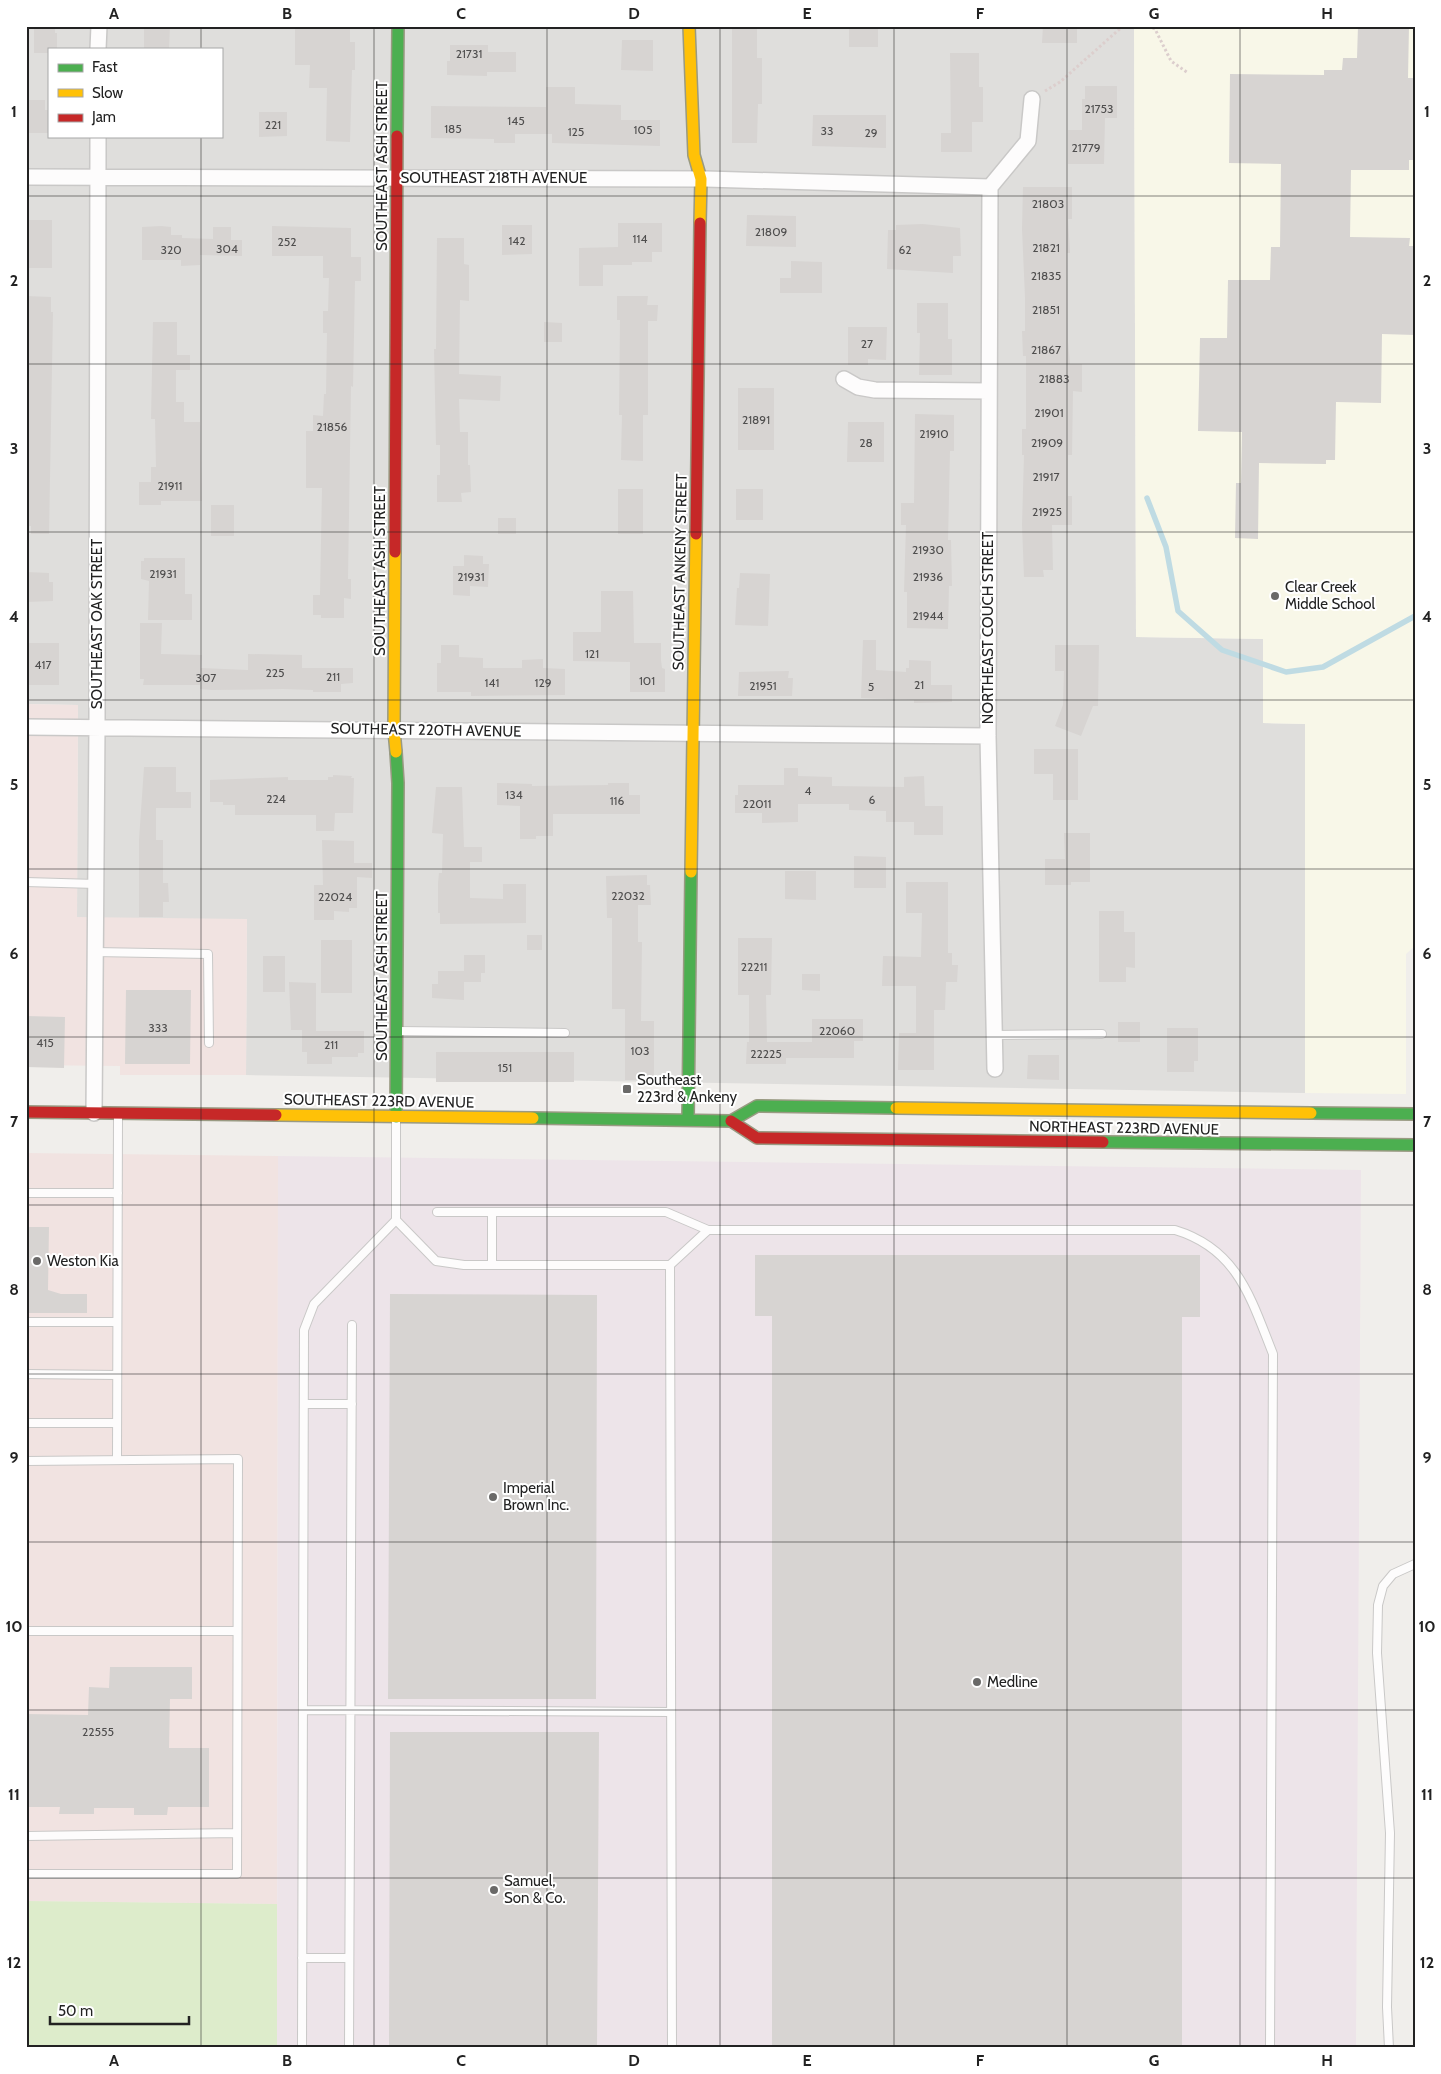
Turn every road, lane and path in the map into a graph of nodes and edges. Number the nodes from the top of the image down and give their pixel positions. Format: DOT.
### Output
graph roads {
  1 [pos="99,26"];
  2 [pos="398,26"];
  3 [pos="689,26"];
  4 [pos="1123,26"];
  5 [pos="1148,26"];
  6 [pos="98,48"];
  7 [pos="1188,73"];
  8 [pos="1032,99"];
  9 [pos="98,138"];
  10 [pos="26,177"];
  11 [pos="97,177"];
  12 [pos="398,177"];
  13 [pos="701,179"];
  14 [pos="990,187"];
  15 [pos="844,379"];
  16 [pos="989,391"];
  17 [pos="26,727"];
  18 [pos="97,727"];
  19 [pos="394,730"];
  20 [pos="693,733"];
  21 [pos="988,736"];
  22 [pos="26,882"];
  23 [pos="96,884"];
  24 [pos="95,952"];
  25 [pos="396,1031"];
  26 [pos="565,1034"];
  27 [pos="1102,1034"];
  28 [pos="994,1035"];
  29 [pos="209,1044"];
  30 [pos="994,1069"];
  31 [pos="26,1112"];
  32 [pos="94,1113"];
  33 [pos="118,1113"];
  34 [pos="1415,1114"];
  35 [pos="396,1116"];
  36 [pos="688,1120"];
  37 [pos="731,1121"];
  38 [pos="1415,1145"];
  39 [pos="26,1193"];
  40 [pos="118,1193"];
  41 [pos="437,1212"];
  42 [pos="492,1212"];
  43 [pos="396,1220"];
  44 [pos="708,1230"];
  45 [pos="492,1265"];
  46 [pos="670,1265"];
  47 [pos="26,1322"];
  48 [pos="117,1322"];
  49 [pos="352,1325"];
  50 [pos="26,1374"];
  51 [pos="117,1375"];
  52 [pos="304,1404"];
  53 [pos="352,1404"];
  54 [pos="26,1423"];
  55 [pos="117,1423"];
  56 [pos="117,1459"];
  57 [pos="26,1461"];
  58 [pos="1415,1564"];
  59 [pos="26,1631"];
  60 [pos="237,1631"];
  61 [pos="303,1710"];
  62 [pos="350,1710"];
  63 [pos="671,1712"];
  64 [pos="238,1833"];
  65 [pos="26,1836"];
  66 [pos="26,1874"];
  67 [pos="302,1958"];
  68 [pos="349,1958"];
  69 [pos="302,2048"];
  70 [pos="349,2048"];
  71 [pos="672,2048"];
  72 [pos="1270,2048"];
  73 [pos="1389,2048"];
  1 -- 6 [label="street"];
  2 -- 12 [label="street, SOUTHEAST ASH STREET"];
  3 -- 13 [label="street, SOUTHEAST ANKENY STREET"];
  4 -- 8 [label="path"];
  5 -- 7 [label="path"];
  8 -- 14 [label="street"];
  9 -- 11 [label="street, SOUTHEAST OAK STREET"];
  10 -- 11 [label="street, SOUTHEAST 218TH AVENUE"];
  11 -- 12 [label="street, SOUTHEAST 218TH AVENUE"];
  11 -- 18 [label="street, SOUTHEAST OAK STREET"];
  12 -- 13 [label="street, SOUTHEAST 218TH AVENUE"];
  12 -- 19 [label="street, SOUTHEAST ASH STREET"];
  13 -- 14 [label="street, SOUTHEAST 218TH AVENUE"];
  13 -- 20 [label="street, SOUTHEAST ANKENY STREET"];
  14 -- 16 [label="street, NORTHEAST COUCH STREET"];
  15 -- 16 [label="street"];
  16 -- 21 [label="street, NORTHEAST COUCH STREET"];
  17 -- 18 [label="street, SOUTHEAST 220TH AVENUE"];
  18 -- 19 [label="street, SOUTHEAST 220TH AVENUE"];
  18 -- 23 [label="street, SOUTHEAST OAK STREET"];
  19 -- 20 [label="street, SOUTHEAST 220TH AVENUE"];
  19 -- 25 [label="street, SOUTHEAST ASH STREET"];
  20 -- 21 [label="street, SOUTHEAST 220TH AVENUE"];
  20 -- 36 [label="street, SOUTHEAST ANKENY STREET"];
  21 -- 28 [label="street, NORTHEAST COUCH STREET"];
  22 -- 23 [label="lane"];
  23 -- 24 [label="street, SOUTHEAST OAK STREET"];
  24 -- 29 [label="lane"];
  24 -- 32 [label="street, SOUTHEAST OAK STREET"];
  25 -- 26 [label="lane"];
  25 -- 35 [label="street, SOUTHEAST ASH STREET"];
  27 -- 28 [label="lane"];
  28 -- 30 [label="street, NORTHEAST COUCH STREET"];
  31 -- 32 [label="street, SOUTHEAST 223RD AVENUE"];
  32 -- 33 [label="street, SOUTHEAST 223RD AVENUE"];
  33 -- 35 [label="street, SOUTHEAST 223RD AVENUE"];
  33 -- 40 [label="lane"];
  34 -- 37 [label="street, NORTHEAST 223RD AVENUE"];
  35 -- 36 [label="street, SOUTHEAST 223RD AVENUE"];
  35 -- 43 [label="lane"];
  36 -- 37 [label="street, SOUTHEAST 223RD AVENUE"];
  37 -- 38 [label="street, NORTHEAST 223RD AVENUE"];
  39 -- 40 [label="lane"];
  40 -- 48 [label="lane"];
  41 -- 42 [label="lane"];
  42 -- 44 [label="lane"];
  42 -- 45 [label="lane"];
  43 -- 45 [label="lane"];
  43 -- 52 [label="lane"];
  44 -- 46 [label="lane"];
  44 -- 72 [label="lane"];
  45 -- 46 [label="lane"];
  46 -- 63 [label="lane"];
  47 -- 48 [label="lane"];
  48 -- 51 [label="lane"];
  49 -- 53 [label="lane"];
  50 -- 51 [label="lane"];
  51 -- 55 [label="lane"];
  52 -- 53 [label="lane"];
  52 -- 61 [label="lane"];
  53 -- 62 [label="lane"];
  54 -- 55 [label="lane"];
  55 -- 56 [label="lane"];
  56 -- 57 [label="lane"];
  56 -- 60 [label="lane"];
  58 -- 73 [label="lane"];
  59 -- 60 [label="lane"];
  60 -- 64 [label="lane"];
  61 -- 62 [label="lane"];
  61 -- 67 [label="lane"];
  62 -- 63 [label="lane"];
  62 -- 68 [label="lane"];
  63 -- 71 [label="lane"];
  64 -- 65 [label="lane"];
  64 -- 66 [label="lane"];
  67 -- 68 [label="lane"];
  67 -- 69 [label="lane"];
  68 -- 70 [label="lane"];
}
